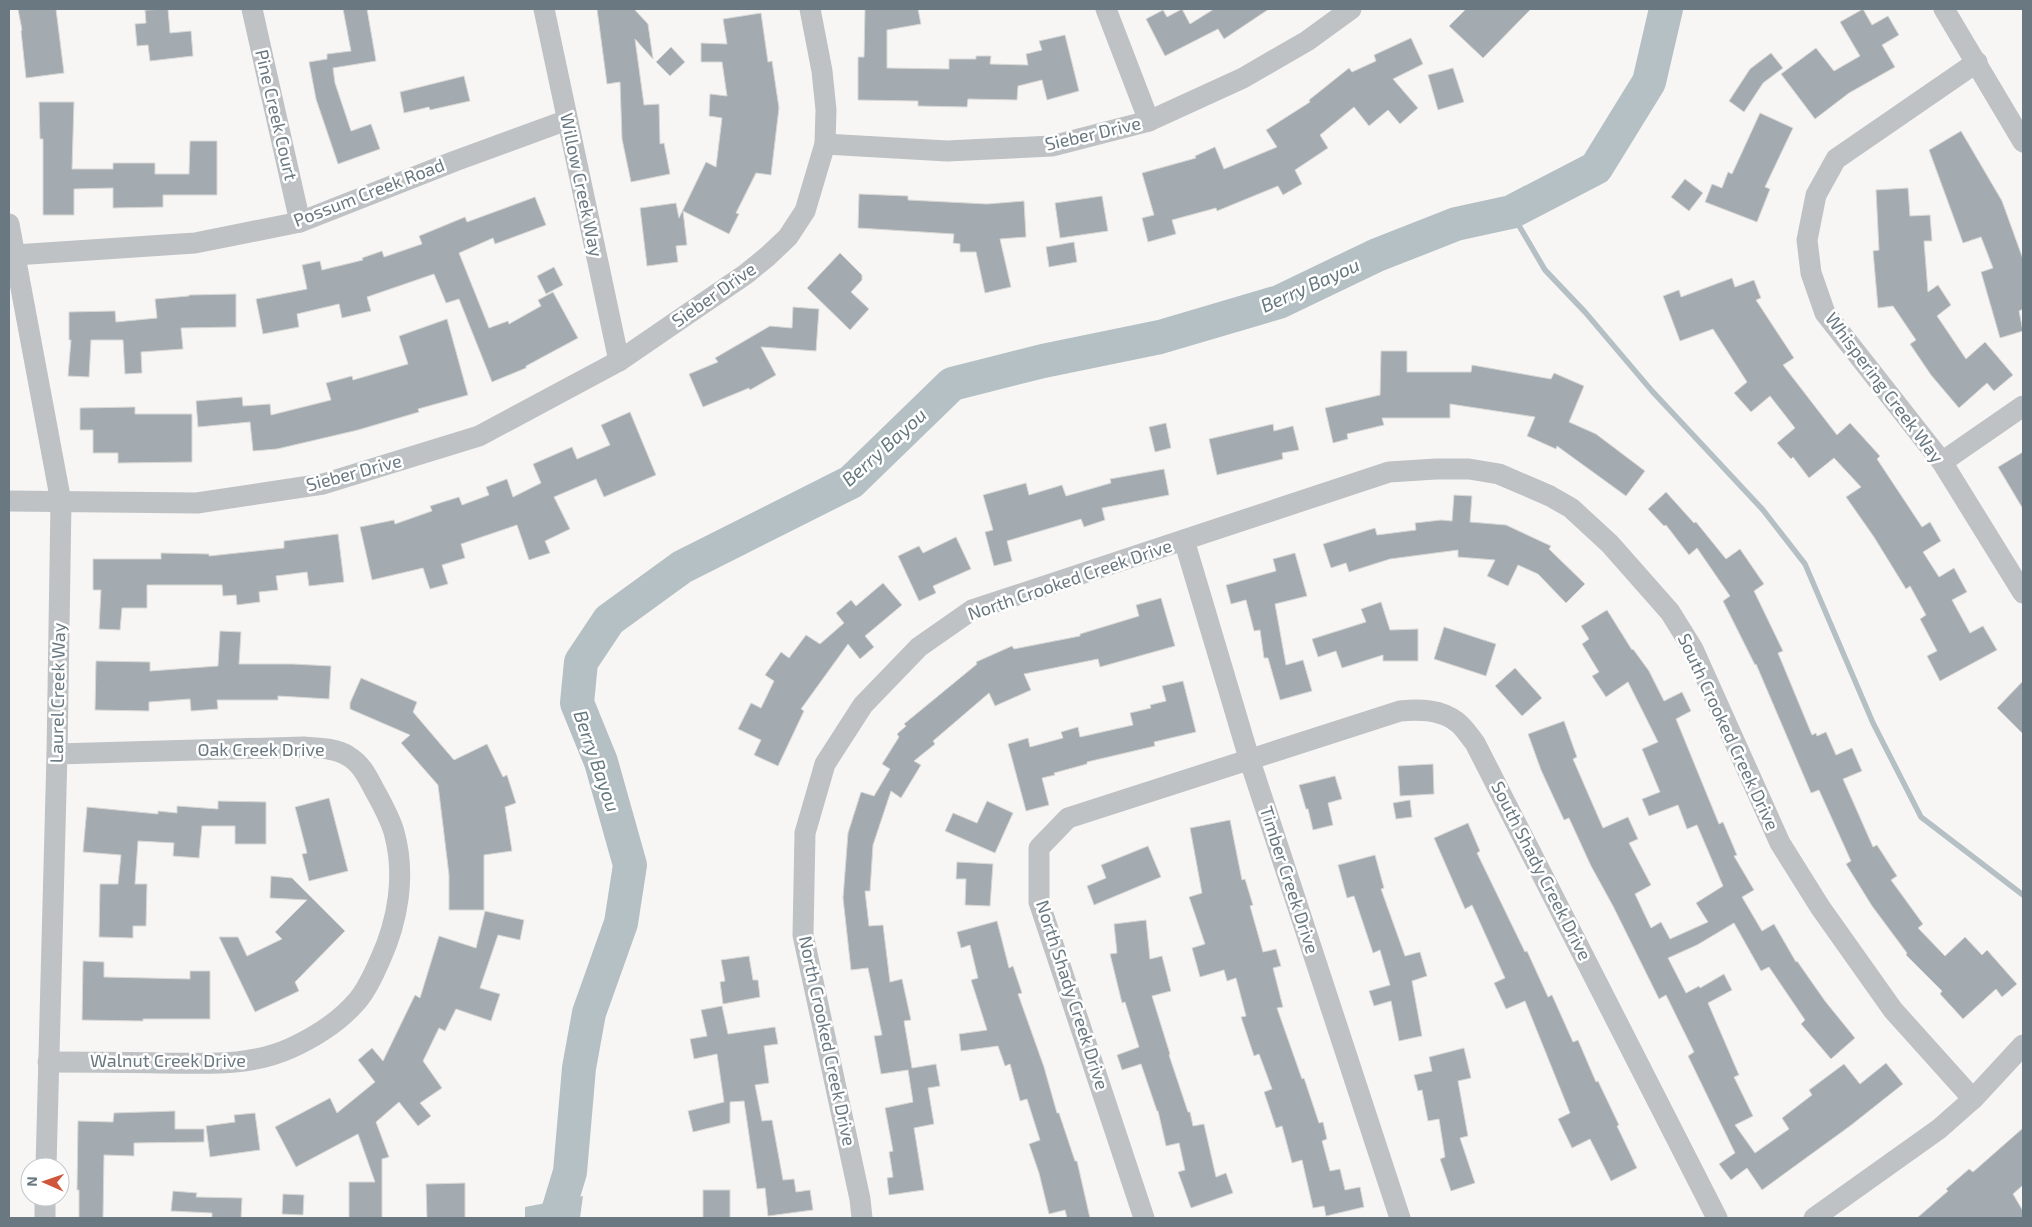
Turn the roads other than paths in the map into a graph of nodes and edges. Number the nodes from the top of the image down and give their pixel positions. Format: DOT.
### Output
graph roads {
  1 [pos="252,9"];
  2 [pos="544,9"];
  3 [pos="810,9"];
  4 [pos="1106,9"];
  5 [pos="1351,9"];
  6 [pos="1944,9"];
  7 [pos="1977,62"];
  8 [pos="568,120"];
  9 [pos="1149,121"];
  10 [pos="2023,142"];
  11 [pos="825,144"];
  12 [pos="300,222"];
  13 [pos="9,224"];
  14 [pos="15,255"];
  15 [pos="619,361"];
  16 [pos="2023,406"];
  17 [pos="1942,462"];
  18 [pos="9,501"];
  19 [pos="61,502"];
  20 [pos="1184,540"];
  21 [pos="2023,593"];
  22 [pos="57,754"];
  23 [pos="1249,758"];
  24 [pos="399,857"];
  25 [pos="2023,1045"];
  26 [pos="48,1062"];
  27 [pos="1973,1099"];
  28 [pos="46,1157"];
  29 [pos="862,1218"];
  30 [pos="1144,1218"];
  31 [pos="1400,1218"];
  32 [pos="1718,1218"];
  33 [pos="1814,1218"];
  1 -- 12 [label="street, Pine Creek Court"];
  2 -- 8 [label="street, Willow Creek Way"];
  3 -- 11 [label="street"];
  4 -- 9 [label="street"];
  5 -- 9 [label="street, Sieber Drive"];
  6 -- 7 [label="street"];
  7 -- 10 [label="street"];
  7 -- 17 [label="street, Whispering Creek Way"];
  8 -- 12 [label="street, Possum Creek Road"];
  8 -- 15 [label="street, Willow Creek Way"];
  9 -- 11 [label="street, Sieber Drive"];
  11 -- 15 [label="street, Sieber Drive"];
  12 -- 14 [label="street, Possum Creek Road"];
  13 -- 14 [label="street, Laurel Creek Way"];
  14 -- 19 [label="street, Laurel Creek Way"];
  15 -- 19 [label="street, Sieber Drive"];
  16 -- 17 [label="street"];
  17 -- 21 [label="street, Whispering Creek Way"];
  18 -- 19 [label="street, Sieber Drive"];
  19 -- 22 [label="street, Laurel Creek Way"];
  20 -- 23 [label="street, Timber Creek Drive"];
  20 -- 27 [label="street, South Crooked Creek Drive"];
  20 -- 29 [label="street, North Crooked Creek Drive"];
  22 -- 24 [label="street, Oak Creek Drive"];
  22 -- 26 [label="street, Laurel Creek Way"];
  23 -- 30 [label="street, North Shady Creek Drive"];
  23 -- 31 [label="street, Timber Creek Drive"];
  23 -- 32 [label="street, South Shady Creek Drive"];
  24 -- 26 [label="street, Walnut Creek Drive"];
  25 -- 27 [label="street"];
  26 -- 28 [label="street, Laurel Creek Way"];
  27 -- 33 [label="street"];
}
